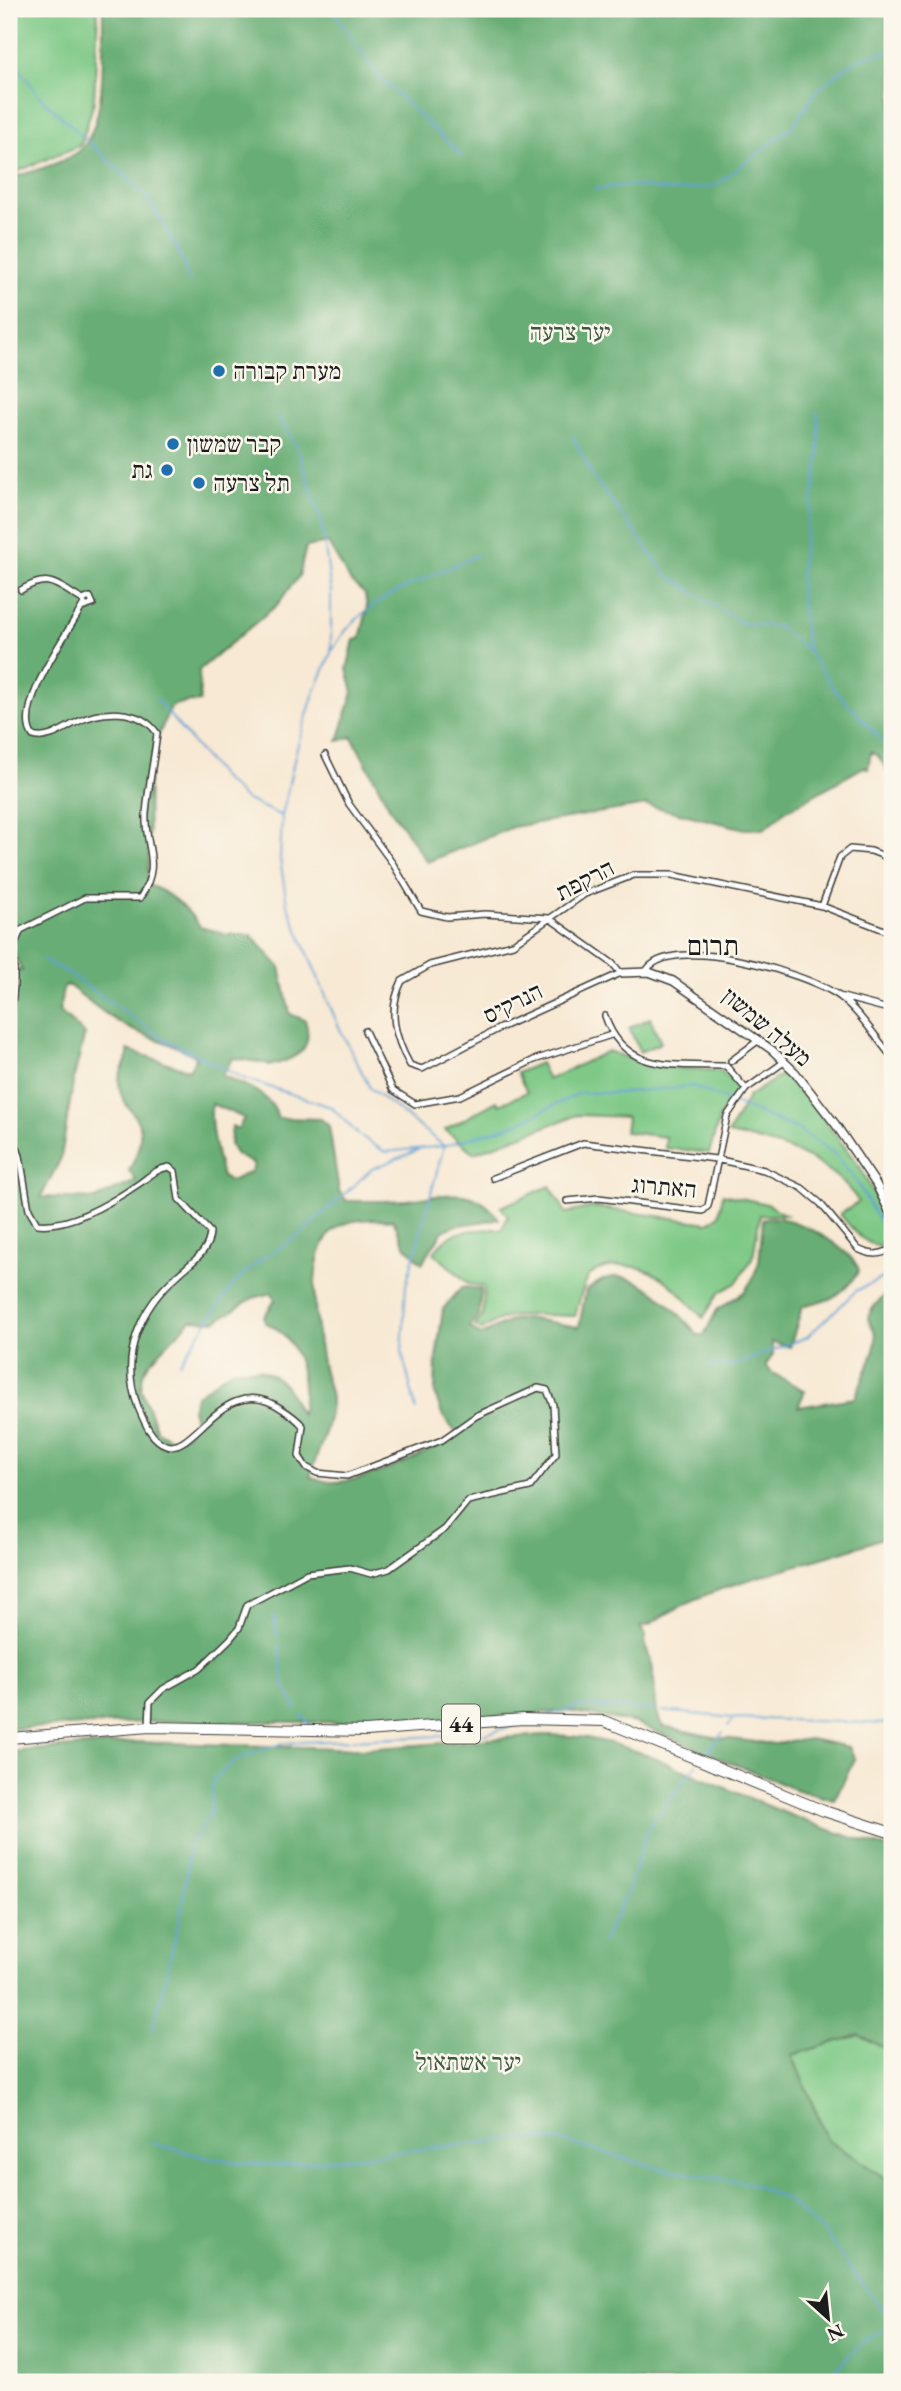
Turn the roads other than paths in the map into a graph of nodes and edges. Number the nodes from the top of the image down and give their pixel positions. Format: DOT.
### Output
graph roads {
  1 [pos="21,590"];
  2 [pos="325,755"];
  3 [pos="892,859"];
  4 [pos="822,906"];
  5 [pos="549,918"];
  6 [pos="892,933"];
  7 [pos="646,971"];
  8 [pos="621,973"];
  9 [pos="839,996"];
  10 [pos="892,1010"];
  11 [pos="606,1016"];
  12 [pos="365,1031"];
  13 [pos="9,1032"];
  14 [pos="611,1035"];
  15 [pos="760,1040"];
  16 [pos="892,1057"];
  17 [pos="731,1061"];
  18 [pos="784,1062"];
  19 [pos="422,1069"];
  20 [pos="746,1089"];
  21 [pos="9,1126"];
  22 [pos="716,1159"];
  23 [pos="493,1178"];
  24 [pos="567,1201"];
  25 [pos="892,1217"];
  26 [pos="892,1248"];
  27 [pos="149,1727"];
  28 [pos="9,1738"];
  29 [pos="892,1833"];
  1 -- 13 [label="street"];
  2 -- 5 [label="street"];
  3 -- 4 [label="street"];
  4 -- 5 [label="street, הרקפת"];
  4 -- 6 [label="street, הרקפת"];
  5 -- 8 [label="street"];
  5 -- 19 [label="street, הרקפת"];
  7 -- 8 [label="street, מעלה שמשון"];
  7 -- 9 [label="street"];
  7 -- 15 [label="street, מעלה שמשון"];
  8 -- 19 [label="street, הנרקיס"];
  9 -- 10 [label="street"];
  9 -- 16 [label="street"];
  11 -- 14 [label="street"];
  12 -- 14 [label="street"];
  14 -- 20 [label="street"];
  15 -- 17 [label="street"];
  15 -- 18 [label="street, מעלה שמשון"];
  18 -- 20 [label="street"];
  18 -- 25 [label="street, מעלה שמשון"];
  20 -- 22 [label="street"];
  21 -- 27 [label="street"];
  22 -- 23 [label="street"];
  22 -- 24 [label="street, האתרוג"];
  22 -- 26 [label="street"];
  27 -- 28 [label="highway, 44"];
  27 -- 29 [label="highway, 44"];
}
